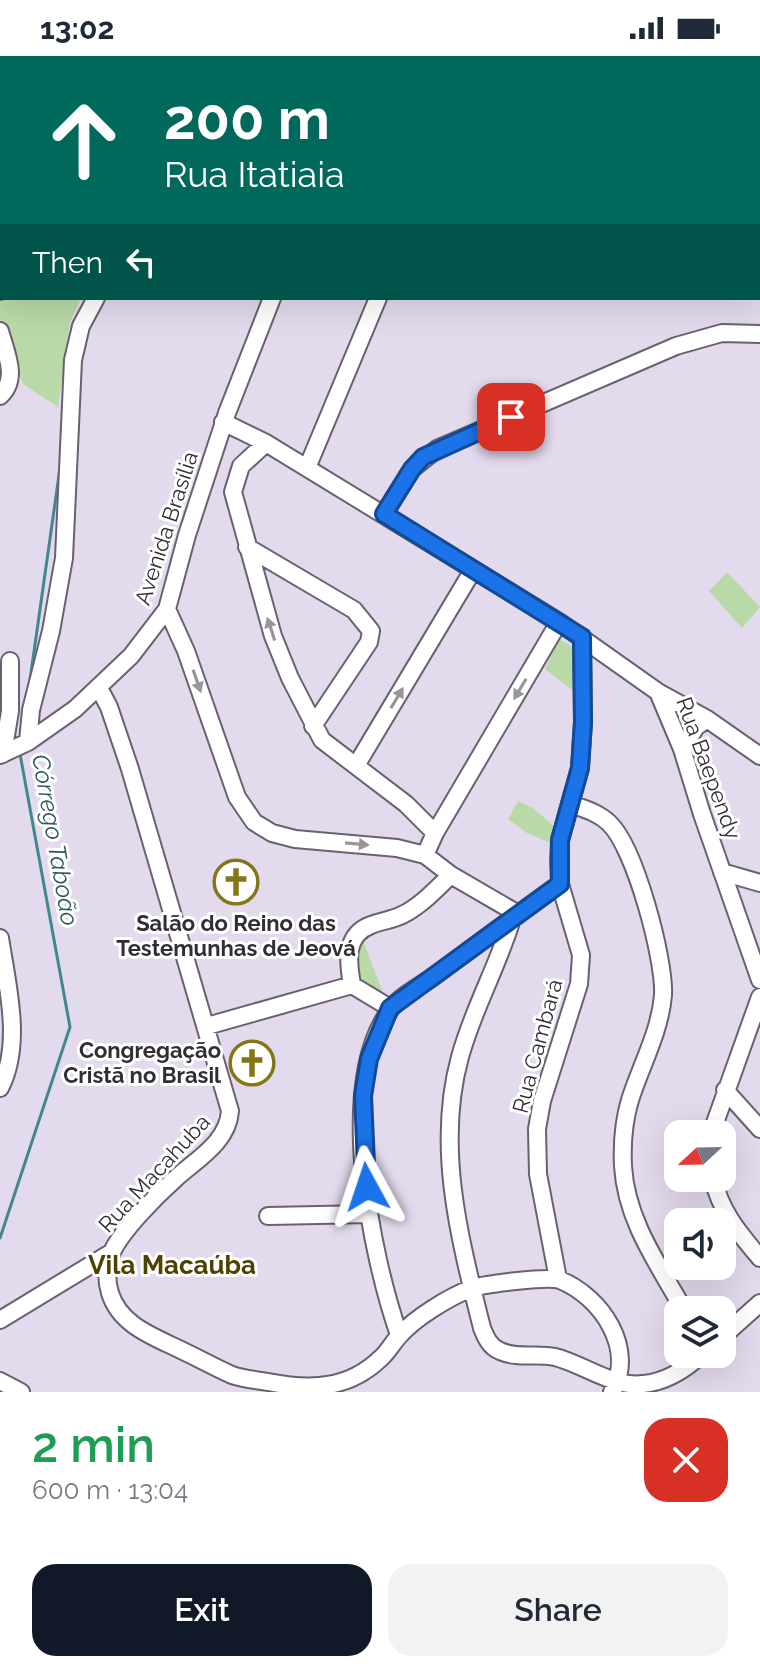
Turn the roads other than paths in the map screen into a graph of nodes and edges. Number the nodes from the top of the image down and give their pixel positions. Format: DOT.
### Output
graph roads {
  1 [pos="95,300"];
  2 [pos="271,300"];
  3 [pos="377,300"];
  4 [pos="0,331"];
  5 [pos="760,334"];
  6 [pos="0,396"];
  7 [pos="223,422"];
  8 [pos="266,443"];
  9 [pos="307,468"];
  10 [pos="384,514"];
  11 [pos="247,547"];
  12 [pos="473,570"];
  13 [pos="167,609"];
  14 [pos="559,622"];
  15 [pos="582,637"];
  16 [pos="5,660"];
  17 [pos="40,666"];
  18 [pos="99,688"];
  19 [pos="658,692"];
  20 [pos="707,719"];
  21 [pos="313,726"];
  22 [pos="28,742"];
  23 [pos="682,749"];
  24 [pos="2,754"];
  25 [pos="760,756"];
  26 [pos="357,764"];
  27 [pos="571,804"];
  28 [pos="435,833"];
  29 [pos="425,855"];
  30 [pos="722,872"];
  31 [pos="451,875"];
  32 [pos="760,883"];
  33 [pos="560,884"];
  34 [pos="515,916"];
  35 [pos="0,938"];
  36 [pos="760,980"];
  37 [pos="352,985"];
  38 [pos="760,997"];
  39 [pos="390,1008"];
  40 [pos="207,1026"];
  41 [pos="0,1088"];
  42 [pos="725,1090"];
  43 [pos="715,1120"];
  44 [pos="760,1129"];
  45 [pos="717,1192"];
  46 [pos="369,1214"];
  47 [pos="268,1216"];
  48 [pos="112,1252"];
  49 [pos="760,1258"];
  50 [pos="558,1279"];
  51 [pos="472,1288"];
  52 [pos="676,1296"];
  53 [pos="760,1303"];
  54 [pos="0,1320"];
  55 [pos="736,1324"];
  56 [pos="399,1335"];
  57 [pos="687,1368"];
  58 [pos="0,1381"];
  59 [pos="237,1384"];
  60 [pos="615,1386"];
  61 [pos="21,1392"];
  1 -- 17 [label="street"];
  2 -- 7 [label="street, Avenida Brasília"];
  3 -- 9 [label="street"];
  4 -- 6 [label="street"];
  5 -- 10 [label="street"];
  7 -- 8 [label="street, Rua Baependy"];
  7 -- 13 [label="street, Avenida Brasília"];
  8 -- 9 [label="street, Rua Baependy"];
  8 -- 11 [label="street"];
  9 -- 10 [label="street, Rua Baependy"];
  10 -- 12 [label="street, Rua Baependy"];
  21 -- 11 [label="street, one-way"];
  11 -- 21 [label="street"];
  12 -- 14 [label="street, Rua Baependy"];
  26 -- 12 [label="street, one-way"];
  13 -- 18 [label="street, Avenida Brasília"];
  13 -- 29 [label="street, one-way"];
  14 -- 15 [label="street, Rua Baependy"];
  14 -- 28 [label="street, one-way"];
  15 -- 19 [label="street, Rua Baependy"];
  15 -- 27 [label="street, Rua Cambará"];
  16 -- 17 [label="street"];
  16 -- 24 [label="street"];
  17 -- 22 [label="street"];
  18 -- 22 [label="street, Avenida Brasília"];
  18 -- 40 [label="street, Rua Macahuba"];
  19 -- 20 [label="street"];
  19 -- 23 [label="street, Rua Baependy"];
  20 -- 23 [label="street"];
  20 -- 25 [label="street"];
  21 -- 26 [label="street"];
  22 -- 24 [label="street, Avenida Brasília"];
  23 -- 30 [label="street, Rua Baependy"];
  26 -- 28 [label="street"];
  27 -- 33 [label="street, Rua Cambará"];
  27 -- 52 [label="street"];
  28 -- 29 [label="street"];
  29 -- 31 [label="street"];
  30 -- 32 [label="street"];
  30 -- 36 [label="street, Rua Baependy"];
  31 -- 34 [label="street"];
  31 -- 37 [label="street"];
  33 -- 34 [label="street"];
  33 -- 50 [label="street, Rua Cambará"];
  34 -- 39 [label="street"];
  34 -- 51 [label="street"];
  35 -- 41 [label="street"];
  37 -- 39 [label="street"];
  37 -- 40 [label="street"];
  38 -- 42 [label="street"];
  39 -- 46 [label="street"];
  40 -- 48 [label="street, Rua Macahuba"];
  42 -- 43 [label="street"];
  42 -- 44 [label="street"];
  45 -- 49 [label="street"];
  46 -- 47 [label="street"];
  46 -- 56 [label="street"];
  48 -- 54 [label="street"];
  48 -- 59 [label="street, Rua Macahuba"];
  50 -- 51 [label="street, Rua Macahuba"];
  50 -- 60 [label="street"];
  51 -- 56 [label="street, Rua Macahuba"];
  51 -- 60 [label="street"];
  53 -- 55 [label="street"];
  56 -- 59 [label="street, Rua Macahuba"];
  57 -- 60 [label="street"];
  58 -- 61 [label="street"];
}
